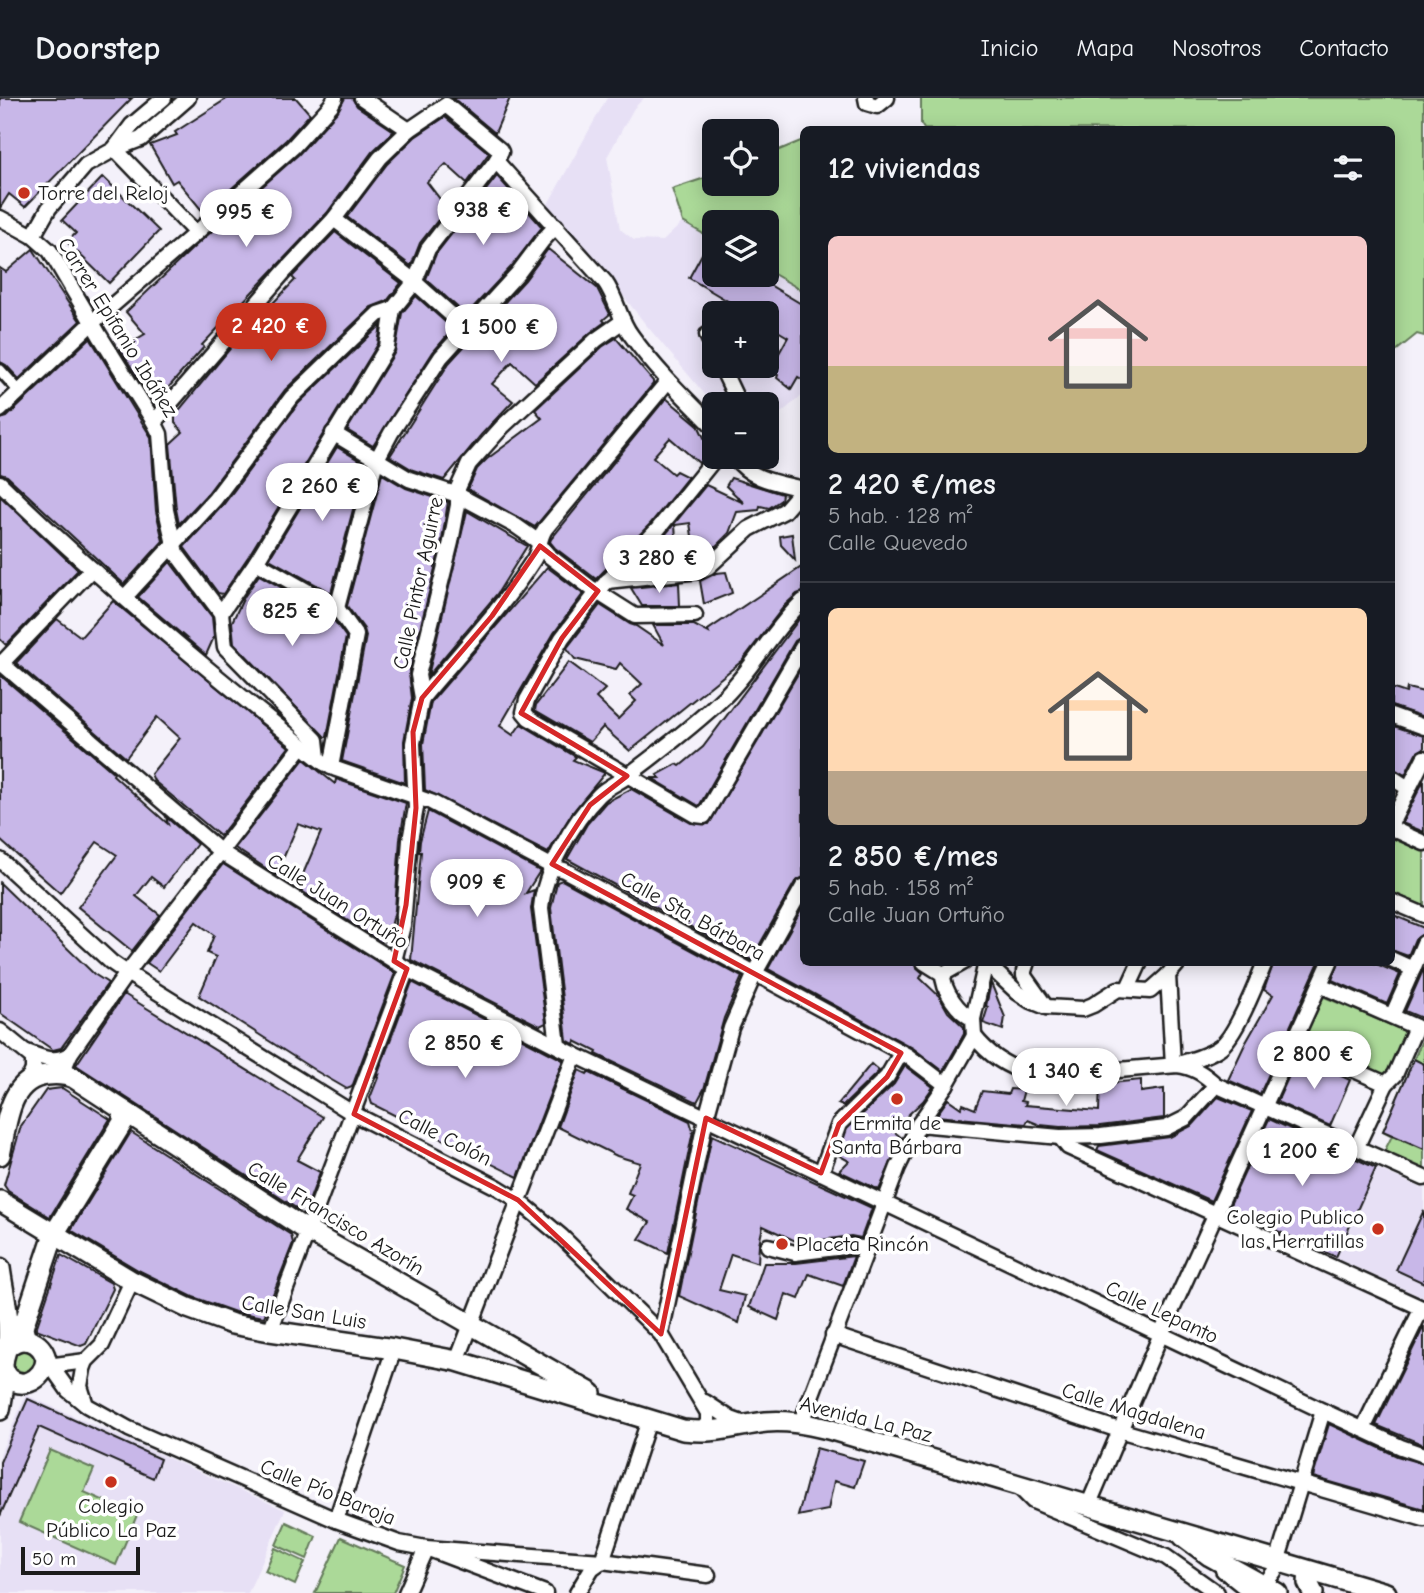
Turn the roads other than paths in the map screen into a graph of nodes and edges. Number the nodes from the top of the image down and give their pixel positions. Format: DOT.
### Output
graph roads {
  1 [pos="164,98"];
  2 [pos="188,98"];
  3 [pos="335,98"];
  4 [pos="362,98"];
  5 [pos="866,98"];
  6 [pos="887,98"];
  7 [pos="409,130"];
  8 [pos="115,149"];
  9 [pos="499,156"];
  10 [pos="334,219"];
  11 [pos="1,221"];
  12 [pos="556,226"];
  13 [pos="195,233"];
  14 [pos="33,236"];
  15 [pos="414,283"];
  16 [pos="393,309"];
  17 [pos="623,321"];
  18 [pos="92,323"];
  19 [pos="466,328"];
  20 [pos="0,370"];
  21 [pos="668,381"];
  22 [pos="19,391"];
  23 [pos="0,410"];
  24 [pos="702,415"];
  25 [pos="155,422"];
  26 [pos="333,433"];
  27 [pos="376,461"];
  28 [pos="706,469"];
  29 [pos="746,469"];
  30 [pos="0,483"];
  31 [pos="800,488"];
  32 [pos="800,492"];
  33 [pos="458,495"];
  34 [pos="173,545"];
  35 [pos="540,546"];
  36 [pos="256,562"];
  37 [pos="92,569"];
  38 [pos="602,586"];
  39 [pos="125,597"];
  40 [pos="800,605"];
  41 [pos="337,608"];
  42 [pos="221,613"];
  43 [pos="695,615"];
  44 [pos="800,651"];
  45 [pos="1,663"];
  46 [pos="422,698"];
  47 [pos="1395,716"];
  48 [pos="1424,727"];
  49 [pos="302,746"];
  50 [pos="318,758"];
  51 [pos="1424,758"];
  52 [pos="331,767"];
  53 [pos="627,776"];
  54 [pos="1395,780"];
  55 [pos="1408,788"];
  56 [pos="414,796"];
  57 [pos="1395,817"];
  58 [pos="1395,828"];
  59 [pos="1424,843"];
  60 [pos="221,852"];
  61 [pos="0,860"];
  62 [pos="553,867"];
  63 [pos="800,892"];
  64 [pos="1395,903"];
  65 [pos="1424,915"];
  66 [pos="1424,943"];
  67 [pos="394,961"];
  68 [pos="1395,961"];
  69 [pos="930,966"];
  70 [pos="957,966"];
  71 [pos="985,966"];
  72 [pos="989,966"];
  73 [pos="1026,966"];
  74 [pos="1138,966"];
  75 [pos="1176,966"];
  76 [pos="1263,966"];
  77 [pos="1328,966"];
  78 [pos="407,969"];
  79 [pos="1413,969"];
  80 [pos="127,973"];
  81 [pos="755,973"];
  82 [pos="943,974"];
  83 [pos="1168,975"];
  84 [pos="1320,985"];
  85 [pos="1128,988"];
  86 [pos="1046,1007"];
  87 [pos="1392,1016"];
  88 [pos="973,1019"];
  89 [pos="0,1031"];
  90 [pos="974,1036"];
  91 [pos="1294,1043"];
  92 [pos="558,1045"];
  93 [pos="27,1052"];
  94 [pos="901,1053"];
  95 [pos="70,1054"];
  96 [pos="575,1055"];
  97 [pos="1175,1065"];
  98 [pos="66,1074"];
  99 [pos="1386,1084"];
  100 [pos="946,1085"];
  101 [pos="1216,1086"];
  102 [pos="15,1088"];
  103 [pos="1264,1108"];
  104 [pos="124,1110"];
  105 [pos="354,1114"];
  106 [pos="706,1118"];
  107 [pos="919,1124"];
  108 [pos="1060,1137"];
  109 [pos="1356,1148"];
  110 [pos="0,1155"];
  111 [pos="821,1173"];
  112 [pos="1424,1178"];
  113 [pos="518,1200"];
  114 [pos="0,1201"];
  115 [pos="884,1203"];
  116 [pos="1215,1213"];
  117 [pos="308,1231"];
  118 [pos="54,1234"];
  119 [pos="768,1246"];
  120 [pos="866,1249"];
  121 [pos="0,1268"];
  122 [pos="132,1282"];
  123 [pos="1423,1308"];
  124 [pos="471,1324"];
  125 [pos="270,1331"];
  126 [pos="661,1334"];
  127 [pos="1161,1334"];
  128 [pos="833,1335"];
  129 [pos="17,1343"];
  130 [pos="394,1349"];
  131 [pos="86,1361"];
  132 [pos="457,1361"];
  133 [pos="46,1366"];
  134 [pos="3,1370"];
  135 [pos="24,1383"];
  136 [pos="701,1399"];
  137 [pos="86,1405"];
  138 [pos="0,1410"];
  139 [pos="623,1411"];
  140 [pos="1323,1411"];
  141 [pos="649,1420"];
  142 [pos="801,1423"];
  143 [pos="749,1425"];
  144 [pos="1363,1429"];
  145 [pos="1119,1430"];
  146 [pos="701,1432"];
  147 [pos="1424,1455"];
  148 [pos="1014,1483"];
  149 [pos="1300,1483"];
  150 [pos="1088,1506"];
  151 [pos="1424,1519"];
  152 [pos="336,1520"];
  153 [pos="1178,1530"];
  154 [pos="426,1548"];
  155 [pos="602,1561"];
  156 [pos="1277,1561"];
  157 [pos="1309,1571"];
  158 [pos="708,1575"];
  159 [pos="1264,1591"];
  160 [pos="406,1593"];
  161 [pos="545,1593"];
  162 [pos="577,1593"];
  163 [pos="1217,1593"];
  164 [pos="1313,1593"];
  165 [pos="1386,1593"];
  1 -- 8 [label="street"];
  2 -- 8 [label="street"];
  3 -- 13 [label="street"];
  4 -- 7 [label="street"];
  5 -- 6 [label="street"];
  7 -- 9 [label="street"];
  7 -- 10 [label="street"];
  8 -- 13 [label="street"];
  8 -- 14 [label="street"];
  9 -- 12 [label="street"];
  9 -- 15 [label="street"];
  10 -- 15 [label="street"];
  10 -- 25 [label="street"];
  11 -- 14 [label="street, Carrer Epifanio Ibáñez"];
  12 -- 17 [label="street"];
  12 -- 19 [label="street"];
  13 -- 18 [label="street"];
  14 -- 18 [label="street, Carrer Epifanio Ibáñez"];
  15 -- 16 [label="street"];
  15 -- 19 [label="street"];
  16 -- 26 [label="street"];
  16 -- 34 [label="street"];
  17 -- 21 [label="street"];
  17 -- 33 [label="street, Calle Pintor Aguirre"];
  18 -- 22 [label="street"];
  18 -- 25 [label="street, Carrer Epifanio Ibáñez"];
  19 -- 27 [label="street"];
  20 -- 22 [label="street"];
  21 -- 24 [label="street"];
  21 -- 35 [label="street"];
  22 -- 23 [label="street"];
  25 -- 34 [label="street, Carrer Epifanio Ibáñez"];
  26 -- 27 [label="street"];
  26 -- 36 [label="street"];
  27 -- 33 [label="street"];
  27 -- 41 [label="street"];
  28 -- 38 [label="street"];
  29 -- 31 [label="street"];
  30 -- 37 [label="street, Calle Sta. Bárbara"];
  32 -- 38 [label="street"];
  33 -- 35 [label="street"];
  33 -- 46 [label="street, Calle Pintor Aguirre"];
  34 -- 39 [label="street"];
  34 -- 42 [label="street, Carrer Epifanio Ibáñez"];
  35 -- 38 [label="street"];
  35 -- 46 [label="street"];
  36 -- 41 [label="street"];
  36 -- 42 [label="street"];
  37 -- 39 [label="street, Calle Sta. Bárbara"];
  37 -- 45 [label="street"];
  38 -- 43 [label="street"];
  38 -- 53 [label="street"];
  39 -- 49 [label="street, Calle Sta. Bárbara"];
  40 -- 53 [label="street"];
  41 -- 52 [label="street"];
  42 -- 50 [label="street, Carrer Epifanio Ibáñez"];
  44 -- 53 [label="street"];
  45 -- 60 [label="street, Calle Juan Ortuño"];
  46 -- 56 [label="street, Calle Pintor Aguirre"];
  47 -- 48 [label="street"];
  49 -- 50 [label="street, Calle Sta. Bárbara"];
  49 -- 60 [label="street"];
  50 -- 52 [label="street, Calle Sta. Bárbara"];
  51 -- 55 [label="street"];
  52 -- 56 [label="street, Calle Sta. Bárbara"];
  53 -- 62 [label="street"];
  54 -- 55 [label="street"];
  55 -- 57 [label="street"];
  56 -- 62 [label="street, Calle Sta. Bárbara"];
  56 -- 67 [label="street, Calle Pintor Aguirre"];
  58 -- 59 [label="street"];
  60 -- 67 [label="street, Calle Juan Ortuño"];
  60 -- 80 [label="street"];
  61 -- 80 [label="street, Calle Colón"];
  62 -- 81 [label="street, Calle Sta. Bárbara"];
  62 -- 92 [label="street"];
  63 -- 81 [label="street"];
  64 -- 65 [label="street"];
  66 -- 79 [label="street"];
  67 -- 78 [label="street, Calle Juan Ortuño"];
  68 -- 79 [label="street"];
  69 -- 82 [label="street"];
  70 -- 82 [label="street"];
  71 -- 88 [label="street"];
  72 -- 86 [label="street"];
  73 -- 86 [label="street"];
  74 -- 85 [label="street"];
  75 -- 83 [label="street"];
  76 -- 97 [label="street"];
  77 -- 84 [label="street"];
  78 -- 92 [label="street, Calle Juan Ortuño"];
  78 -- 105 [label="street"];
  79 -- 87 [label="street"];
  80 -- 95 [label="street"];
  80 -- 105 [label="street, Calle Colón"];
  81 -- 94 [label="street, Calle Sta. Bárbara"];
  81 -- 106 [label="street"];
  82 -- 88 [label="street"];
  83 -- 85 [label="street"];
  83 -- 97 [label="street"];
  84 -- 87 [label="street"];
  84 -- 91 [label="street"];
  85 -- 86 [label="street"];
  87 -- 99 [label="street"];
  88 -- 90 [label="street"];
  89 -- 93 [label="street"];
  90 -- 97 [label="street"];
  90 -- 100 [label="street"];
  91 -- 99 [label="street"];
  91 -- 103 [label="street"];
  92 -- 96 [label="street, Calle Juan Ortuño"];
  93 -- 95 [label="street"];
  93 -- 102 [label="street"];
  94 -- 100 [label="street, Calle Sta. Bárbara"];
  94 -- 111 [label="street"];
  95 -- 98 [label="street"];
  96 -- 106 [label="street, Calle Juan Ortuño"];
  96 -- 113 [label="street"];
  97 -- 101 [label="street"];
  98 -- 102 [label="main road"];
  98 -- 104 [label="main road, Calle Francisco Azorín"];
  99 -- 109 [label="street"];
  100 -- 107 [label="street"];
  101 -- 103 [label="street"];
  101 -- 108 [label="street"];
  102 -- 110 [label="main road"];
  103 -- 109 [label="street"];
  103 -- 116 [label="street"];
  104 -- 117 [label="main road, Calle Francisco Azorín"];
  104 -- 118 [label="main road"];
  105 -- 113 [label="street, Calle Colón"];
  105 -- 117 [label="street"];
  106 -- 111 [label="street, Calle Juan Ortuño"];
  106 -- 126 [label="street"];
  107 -- 108 [label="street"];
  107 -- 115 [label="street"];
  108 -- 116 [label="street"];
  109 -- 112 [label="street"];
  111 -- 115 [label="street, Calle Juan Ortuño"];
  113 -- 124 [label="street"];
  113 -- 126 [label="street, Calle Colón"];
  114 -- 118 [label="main road, Calle San Luis"];
  115 -- 120 [label="street"];
  115 -- 127 [label="street, Calle Lepanto"];
  116 -- 123 [label="street"];
  116 -- 127 [label="street"];
  117 -- 124 [label="main road, Calle Francisco Azorín"];
  117 -- 125 [label="street"];
  118 -- 122 [label="main road, Calle San Luis"];
  118 -- 129 [label="main road"];
  119 -- 120 [label="street"];
  120 -- 128 [label="street"];
  121 -- 129 [label="main road"];
  122 -- 125 [label="main road, Calle San Luis"];
  122 -- 131 [label="street"];
  123 -- 144 [label="street"];
  124 -- 132 [label="street"];
  124 -- 139 [label="main road, Calle Francisco Azorín"];
  125 -- 130 [label="main road, Calle San Luis"];
  126 -- 136 [label="street, Calle Colón"];
  127 -- 140 [label="street, Calle Lepanto"];
  127 -- 145 [label="street"];
  128 -- 142 [label="street"];
  128 -- 145 [label="street, Calle Magdalena"];
  129 -- 133 [label="main road"];
  129 -- 134 [label="main road"];
  130 -- 132 [label="main road, Calle San Luis"];
  130 -- 152 [label="street"];
  131 -- 133 [label="street"];
  131 -- 137 [label="street"];
  132 -- 139 [label="main road, Calle San Luis"];
  133 -- 135 [label="main road"];
  133 -- 137 [label="street, Calle Pío Baroja"];
  134 -- 135 [label="main road"];
  134 -- 138 [label="main road"];
  135 -- 138 [label="main road"];
  136 -- 143 [label="street"];
  136 -- 146 [label="street, Calle Colón"];
  137 -- 152 [label="street, Calle Pío Baroja"];
  139 -- 141 [label="main road, Avenida La Paz"];
  140 -- 144 [label="street, Calle Lepanto"];
  140 -- 149 [label="street"];
  141 -- 146 [label="main road, Avenida La Paz"];
  141 -- 155 [label="street"];
  142 -- 143 [label="main road, Avenida La Paz"];
  142 -- 148 [label="main road, Avenida La Paz"];
  143 -- 146 [label="main road, Avenida La Paz"];
  144 -- 147 [label="street, Calle Lepanto"];
  145 -- 149 [label="street, Calle Magdalena"];
  145 -- 150 [label="street"];
  148 -- 150 [label="main road, Avenida La Paz"];
  148 -- 163 [label="street, Avenida La Paz"];
  149 -- 151 [label="street, Calle Magdalena"];
  149 -- 156 [label="street"];
  150 -- 153 [label="main road, Avenida La Paz"];
  152 -- 154 [label="street, Calle Pío Baroja"];
  153 -- 156 [label="main road, Avenida La Paz"];
  153 -- 159 [label="main road"];
  154 -- 155 [label="street, Calle Pío Baroja"];
  154 -- 160 [label="street"];
  154 -- 161 [label="street"];
  155 -- 158 [label="street, Calle Pío Baroja"];
  155 -- 162 [label="street"];
  156 -- 157 [label="main road, Avenida La Paz"];
  156 -- 159 [label="street"];
  157 -- 164 [label="main road"];
  157 -- 165 [label="main road, Avenida La Paz"];
}
